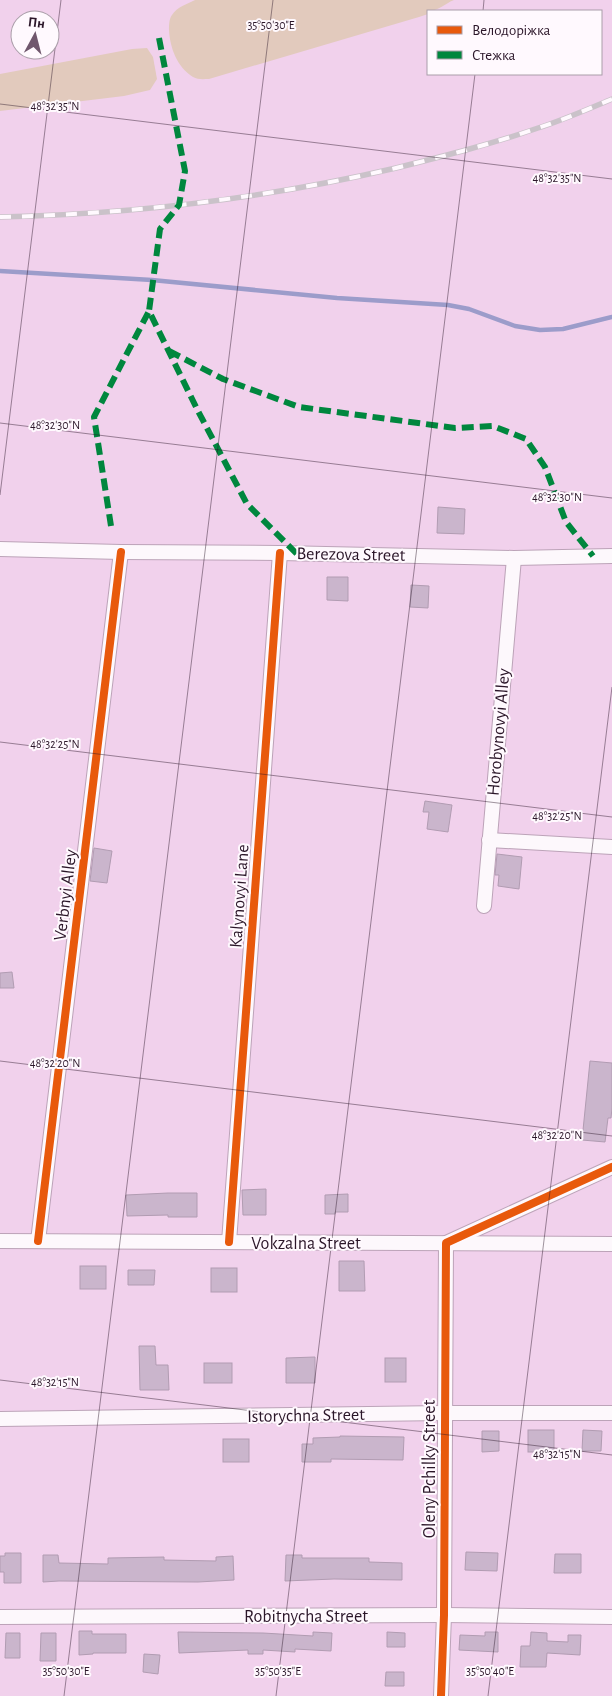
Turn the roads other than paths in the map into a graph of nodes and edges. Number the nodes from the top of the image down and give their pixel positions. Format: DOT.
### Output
graph roads {
  1 [pos="0,549"];
  2 [pos="121,552"];
  3 [pos="280,553"];
  4 [pos="612,556"];
  5 [pos="514,558"];
  6 [pos="488,840"];
  7 [pos="612,847"];
  8 [pos="484,906"];
  9 [pos="612,1167"];
  10 [pos="0,1241"];
  11 [pos="38,1241"];
  12 [pos="229,1242"];
  13 [pos="446,1243"];
  14 [pos="612,1244"];
  15 [pos="445,1413"];
  16 [pos="612,1413"];
  17 [pos="0,1419"];
  18 [pos="444,1615"];
  19 [pos="0,1617"];
  20 [pos="612,1617"];
  21 [pos="441,1696"];
  1 -- 2 [label="street, Berezova Street"];
  2 -- 3 [label="street, Berezova Street"];
  2 -- 11 [label="street, Verbnyi Alley"];
  3 -- 5 [label="street, Berezova Street"];
  3 -- 12 [label="street, Kalynovyi Lane"];
  4 -- 5 [label="street, Berezova Street"];
  5 -- 6 [label="street, Horobynovyi Alley"];
  6 -- 7 [label="street"];
  6 -- 8 [label="street, Horobynovyi Alley"];
  9 -- 13 [label="street"];
  10 -- 11 [label="street, Vokzalna Street"];
  11 -- 12 [label="street, Vokzalna Street"];
  12 -- 13 [label="street, Vokzalna Street"];
  13 -- 14 [label="street, Vokzalna Street"];
  13 -- 15 [label="street, Oleny Pchilky Street"];
  15 -- 16 [label="street, Istorychna Street"];
  15 -- 17 [label="street, Istorychna Street"];
  15 -- 18 [label="street, Oleny Pchilky Street"];
  18 -- 19 [label="street, Robitnycha Street"];
  18 -- 20 [label="street, Robitnycha Street"];
  18 -- 21 [label="street, Oleny Pchilky Street"];
}
